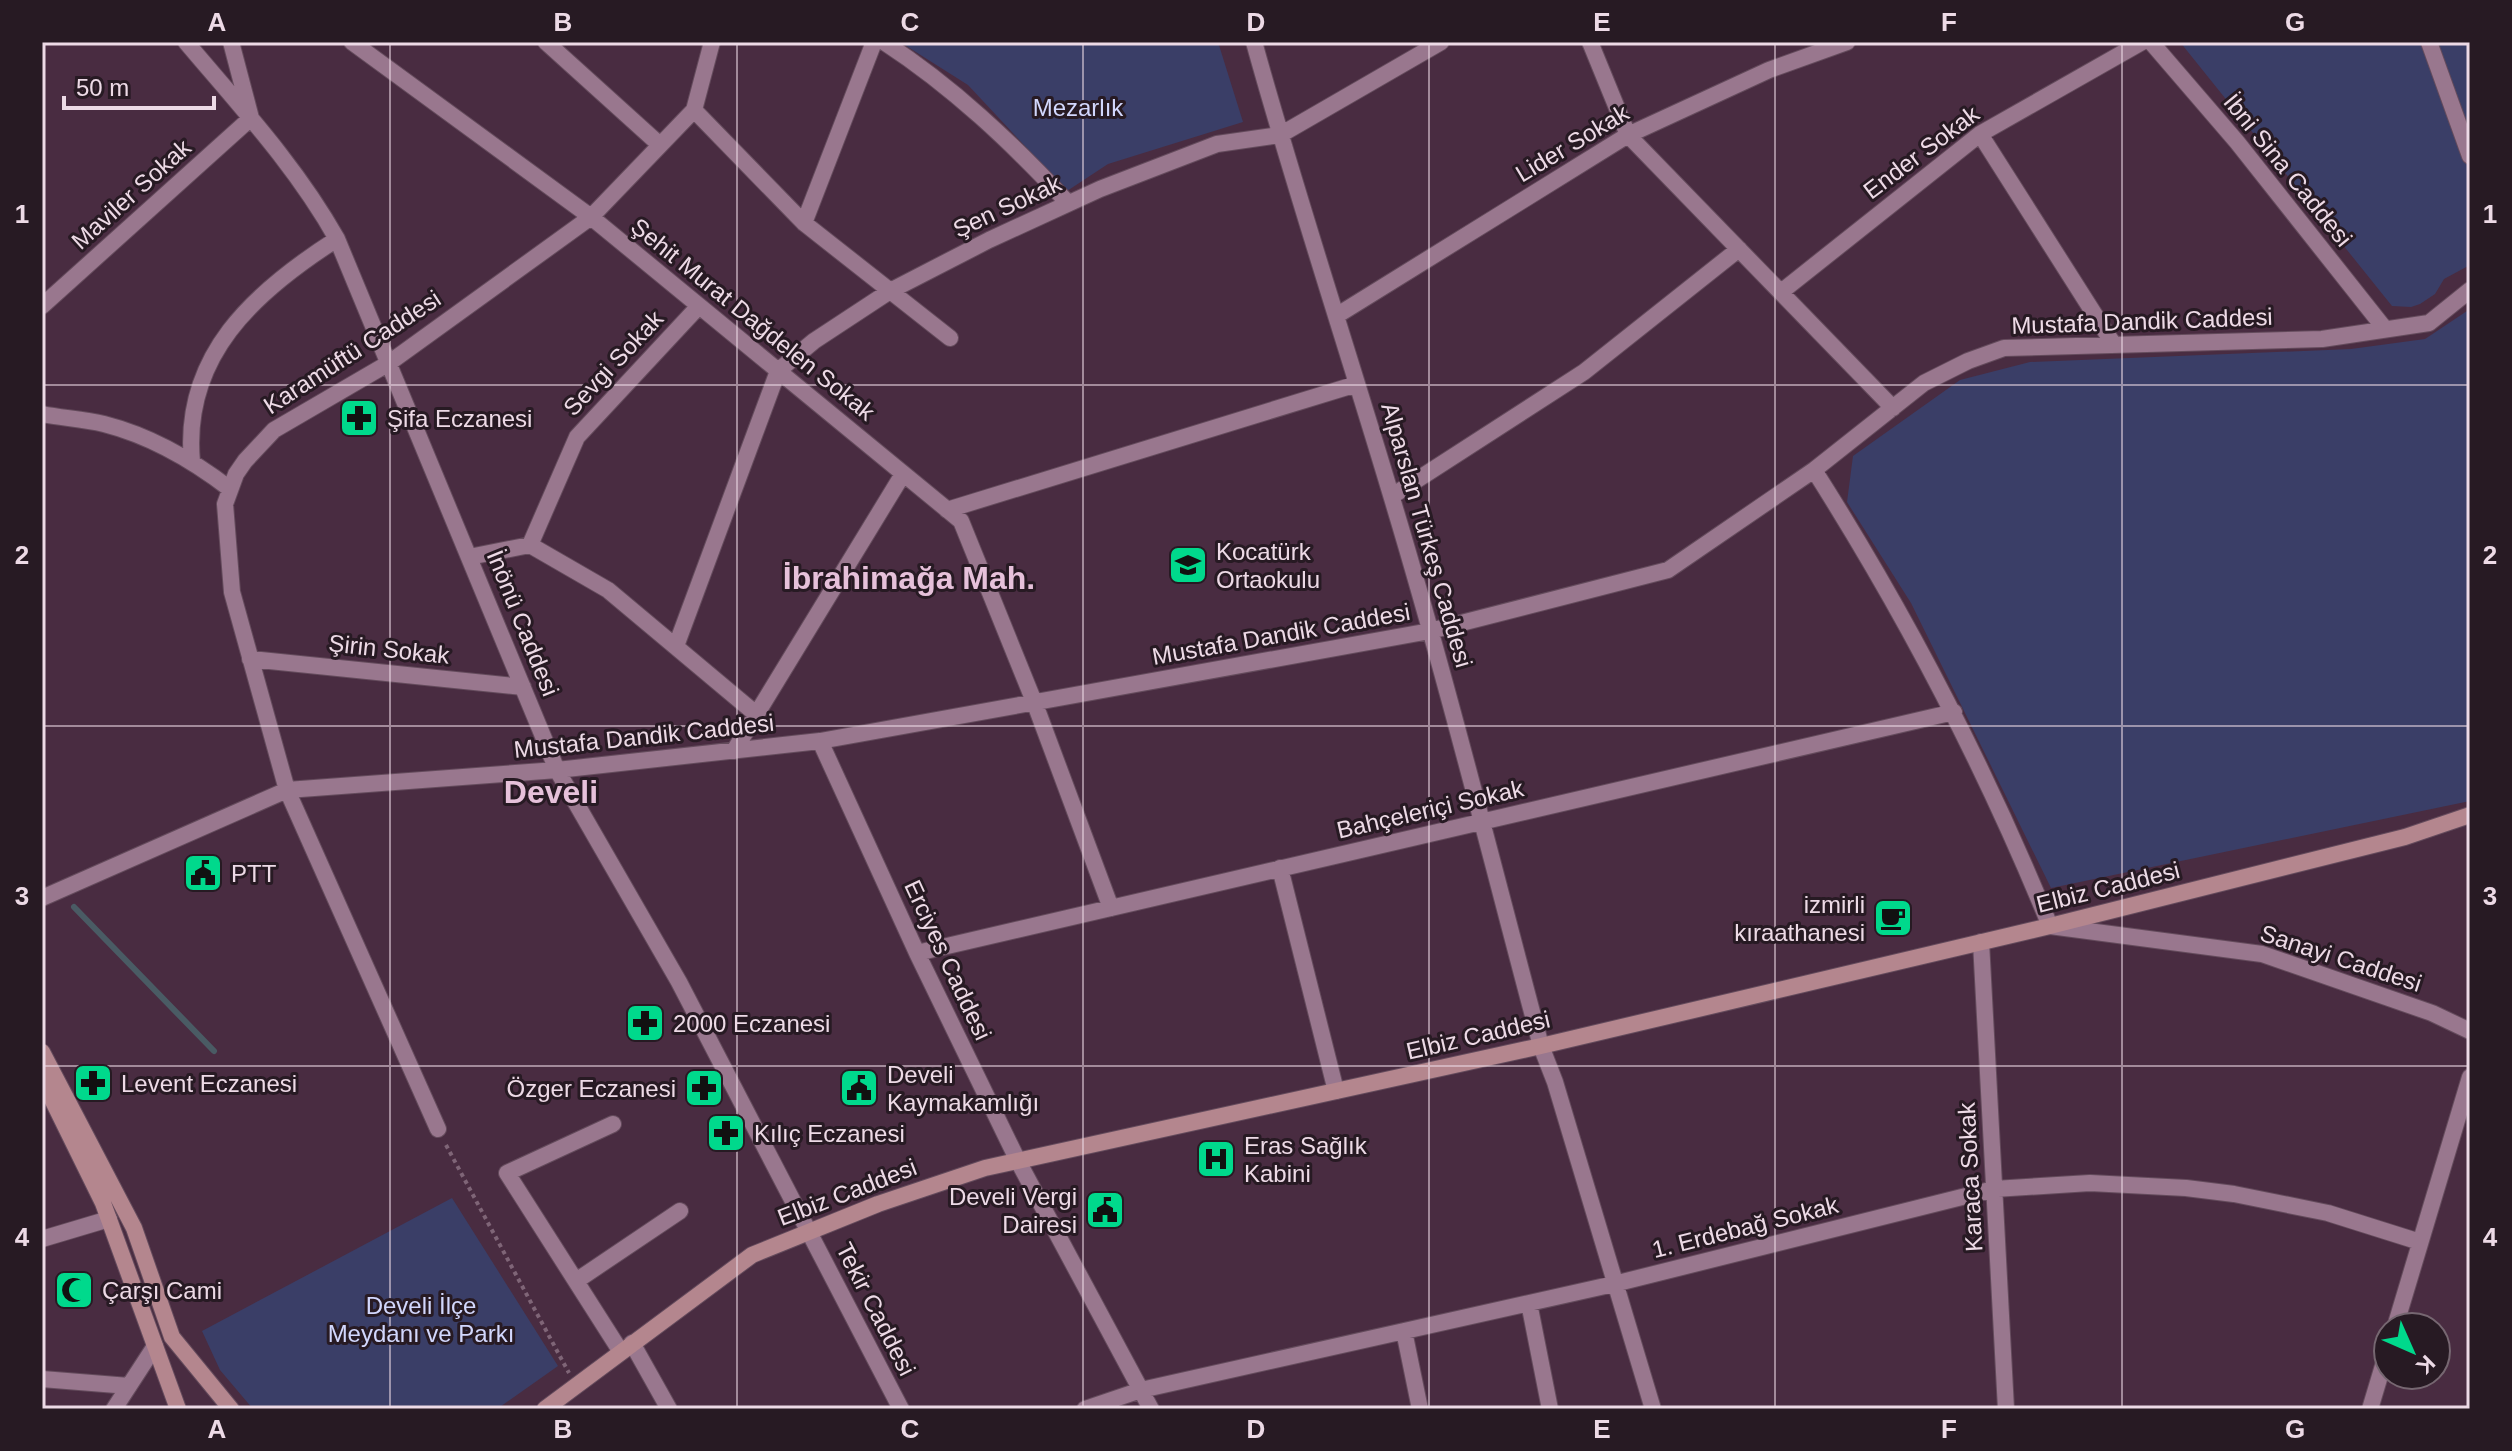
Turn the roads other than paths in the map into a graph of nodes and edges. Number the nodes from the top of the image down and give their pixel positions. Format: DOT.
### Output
graph roads {
  1 [pos="186,42"];
  2 [pos="231,42"];
  3 [pos="352,42"];
  4 [pos="546,42"];
  5 [pos="712,42"];
  6 [pos="874,42"];
  7 [pos="884,42"];
  8 [pos="1254,42"];
  9 [pos="1441,42"];
  10 [pos="1590,42"];
  11 [pos="1847,42"];
  12 [pos="2142,42"];
  13 [pos="2151,42"];
  14 [pos="2429,42"];
  15 [pos="694,110"];
  16 [pos="251,118"];
  17 [pos="1980,134"];
  18 [pos="1280,135"];
  19 [pos="1628,135"];
  20 [pos="660,145"];
  21 [pos="2470,156"];
  22 [pos="1068,203"];
  23 [pos="591,217"];
  24 [pos="804,223"];
  25 [pos="337,239"];
  26 [pos="1739,249"];
  27 [pos="2470,290"];
  28 [pos="890,291"];
  29 [pos="1781,292"];
  30 [pos="42,306"];
  31 [pos="699,306"];
  32 [pos="1336,316"];
  33 [pos="2385,329"];
  34 [pos="950,338"];
  35 [pos="2114,345"];
  36 [pos="389,363"];
  37 [pos="778,371"];
  38 [pos="1357,384"];
  39 [pos="1893,408"];
  40 [pos="42,414"];
  41 [pos="192,462"];
  42 [pos="1814,470"];
  43 [pos="903,474"];
  44 [pos="230,489"];
  45 [pos="1392,496"];
  46 [pos="947,510"];
  47 [pos="530,545"];
  48 [pos="469,557"];
  49 [pos="1430,631"];
  50 [pos="676,646"];
  51 [pos="250,659"];
  52 [pos="523,687"];
  53 [pos="1035,704"];
  54 [pos="1954,712"];
  55 [pos="756,714"];
  56 [pos="820,741"];
  57 [pos="734,751"];
  58 [pos="557,770"];
  59 [pos="287,790"];
  60 [pos="2470,815"];
  61 [pos="1482,821"];
  62 [pos="1280,868"];
  63 [pos="42,898"];
  64 [pos="1111,908"];
  65 [pos="2050,926"];
  66 [pos="1981,942"];
  67 [pos="917,953"];
  68 [pos="2470,1031"];
  69 [pos="1541,1046"];
  70 [pos="42,1052"];
  71 [pos="2470,1077"];
  72 [pos="42,1079"];
  73 [pos="1336,1091"];
  74 [pos="613,1124"];
  75 [pos="438,1129"];
  76 [pos="1018,1161"];
  77 [pos="1994,1189"];
  78 [pos="680,1211"];
  79 [pos="109,1219"];
  80 [pos="809,1231"];
  81 [pos="42,1239"];
  82 [pos="2420,1242"];
  83 [pos="576,1281"];
  84 [pos="1614,1284"];
  85 [pos="1529,1303"];
  86 [pos="2400,1311"];
  87 [pos="1404,1331"];
  88 [pos="155,1346"];
  89 [pos="627,1347"];
  90 [pos="42,1379"];
  91 [pos="129,1386"];
  92 [pos="1141,1390"];
  93 [pos="549,1408"];
  94 [pos="114,1409"];
  95 [pos="178,1409"];
  96 [pos="231,1409"];
  97 [pos="669,1409"];
  98 [pos="901,1409"];
  99 [pos="1085,1409"];
  100 [pos="1151,1409"];
  101 [pos="1420,1409"];
  102 [pos="1550,1409"];
  103 [pos="1653,1409"];
  104 [pos="2006,1409"];
  1 -- 16 [label="street, İnönü Caddesi"];
  2 -- 16 [label="street"];
  3 -- 23 [label="street, Şehit Murat Dağdelen Sokak"];
  4 -- 20 [label="street"];
  5 -- 15 [label="street, Karamüftü Caddesi"];
  6 -- 24 [label="street"];
  7 -- 22 [label="street"];
  8 -- 18 [label="street, Alparslan Türkeş Caddesi"];
  9 -- 18 [label="street"];
  10 -- 19 [label="street"];
  11 -- 19 [label="street, Lider Sokak"];
  12 -- 17 [label="street, Ender Sokak"];
  13 -- 33 [label="street, İbni Sina Caddesi"];
  14 -- 21 [label="street"];
  15 -- 20 [label="street, Karamüftü Caddesi"];
  15 -- 24 [label="street"];
  16 -- 25 [label="street, İnönü Caddesi"];
  16 -- 30 [label="street, Maviler Sokak"];
  17 -- 29 [label="street, Ender Sokak"];
  17 -- 35 [label="street"];
  18 -- 22 [label="street, Şen Sokak"];
  18 -- 32 [label="street, Alparslan Türkeş Caddesi"];
  19 -- 26 [label="street"];
  19 -- 32 [label="street, Lider Sokak"];
  20 -- 23 [label="street, Karamüftü Caddesi"];
  22 -- 28 [label="street, Şen Sokak"];
  23 -- 31 [label="street, Şehit Murat Dağdelen Sokak"];
  23 -- 36 [label="street, Karamüftü Caddesi"];
  24 -- 28 [label="street"];
  25 -- 36 [label="street, İnönü Caddesi"];
  25 -- 41 [label="street"];
  26 -- 29 [label="street"];
  26 -- 45 [label="street"];
  27 -- 33 [label="street, Mustafa Dandik Caddesi"];
  28 -- 34 [label="street"];
  28 -- 37 [label="street, Şen Sokak"];
  29 -- 39 [label="street"];
  31 -- 37 [label="street, Şehit Murat Dağdelen Sokak"];
  31 -- 47 [label="street, Sevgi Sokak"];
  32 -- 38 [label="street, Alparslan Türkeş Caddesi"];
  33 -- 35 [label="street, Mustafa Dandik Caddesi"];
  35 -- 39 [label="street, Mustafa Dandik Caddesi"];
  36 -- 44 [label="street, Karamüftü Caddesi"];
  36 -- 48 [label="street, İnönü Caddesi"];
  37 -- 43 [label="street, Şehit Murat Dağdelen Sokak"];
  37 -- 50 [label="street"];
  38 -- 45 [label="street, Alparslan Türkeş Caddesi"];
  38 -- 46 [label="street"];
  39 -- 42 [label="street, Mustafa Dandik Caddesi"];
  40 -- 41 [label="street"];
  41 -- 44 [label="street"];
  42 -- 49 [label="street, Mustafa Dandik Caddesi"];
  42 -- 54 [label="street"];
  43 -- 46 [label="street, Şehit Murat Dağdelen Sokak"];
  43 -- 55 [label="street"];
  44 -- 51 [label="street, Karamüftü Caddesi"];
  45 -- 49 [label="street, Alparslan Türkeş Caddesi"];
  46 -- 53 [label="street, Şehit Murat Dağdelen Sokak"];
  47 -- 48 [label="street"];
  47 -- 50 [label="street"];
  48 -- 52 [label="street, İnönü Caddesi"];
  49 -- 53 [label="street, Mustafa Dandik Caddesi"];
  49 -- 61 [label="street, Alparslan Türkeş Caddesi"];
  50 -- 55 [label="street"];
  51 -- 52 [label="street, Şirin Sokak"];
  51 -- 59 [label="street, Karamüftü Caddesi"];
  52 -- 58 [label="street, İnönü Caddesi"];
  53 -- 56 [label="street, Mustafa Dandik Caddesi"];
  53 -- 64 [label="street, Şehit Murat Dağdelen Sokak"];
  54 -- 61 [label="street, Bahçeleriçi Sokak"];
  54 -- 65 [label="street"];
  55 -- 57 [label="street"];
  56 -- 57 [label="street, Mustafa Dandik Caddesi"];
  56 -- 67 [label="street, Erciyes Caddesi"];
  57 -- 58 [label="street, Mustafa Dandik Caddesi"];
  58 -- 59 [label="street, Mustafa Dandik Caddesi"];
  58 -- 80 [label="street, İnönü Caddesi"];
  59 -- 63 [label="street, Mustafa Dandik Caddesi"];
  59 -- 75 [label="street, Karamüftü Caddesi"];
  60 -- 65 [label="street, Elbiz Caddesi"];
  61 -- 62 [label="street, Bahçeleriçi Sokak"];
  61 -- 69 [label="street, Alparslan Türkeş Caddesi"];
  62 -- 64 [label="street, Bahçeleriçi Sokak"];
  62 -- 73 [label="street"];
  64 -- 67 [label="street, Bahçeleriçi Sokak"];
  65 -- 66 [label="street, Elbiz Caddesi"];
  65 -- 68 [label="street, Sanayi Caddesi"];
  66 -- 69 [label="street, Elbiz Caddesi"];
  66 -- 77 [label="street, Karaca Sokak"];
  67 -- 76 [label="street, Erciyes Caddesi"];
  69 -- 73 [label="street, Elbiz Caddesi"];
  69 -- 84 [label="street, Alparslan Türkeş Caddesi"];
  70 -- 96 [label="street"];
  71 -- 82 [label="street"];
  72 -- 79 [label="street"];
  73 -- 76 [label="street, Elbiz Caddesi"];
  74 -- 83 [label="street"];
  76 -- 80 [label="street, Elbiz Caddesi"];
  76 -- 92 [label="street, Erciyes Caddesi"];
  77 -- 82 [label="street, 1. Erdebağ Sokak"];
  77 -- 84 [label="street, 1. Erdebağ Sokak"];
  77 -- 104 [label="street, Karaca Sokak"];
  78 -- 83 [label="street"];
  79 -- 81 [label="street"];
  79 -- 88 [label="street"];
  80 -- 89 [label="street, Elbiz Caddesi"];
  80 -- 98 [label="street, Tekir Caddesi"];
  82 -- 86 [label="street"];
  83 -- 89 [label="street"];
  84 -- 85 [label="street, 1. Erdebağ Sokak"];
  84 -- 103 [label="street, Alparslan Türkeş Caddesi"];
  85 -- 87 [label="street, 1. Erdebağ Sokak"];
  85 -- 102 [label="street"];
  87 -- 92 [label="street, 1. Erdebağ Sokak"];
  87 -- 101 [label="street"];
  88 -- 91 [label="street"];
  88 -- 95 [label="street"];
  89 -- 93 [label="street, Elbiz Caddesi"];
  89 -- 97 [label="street"];
  90 -- 91 [label="street"];
  91 -- 94 [label="street"];
  92 -- 99 [label="street, 1. Erdebağ Sokak"];
  92 -- 100 [label="street, Erciyes Caddesi"];
}
